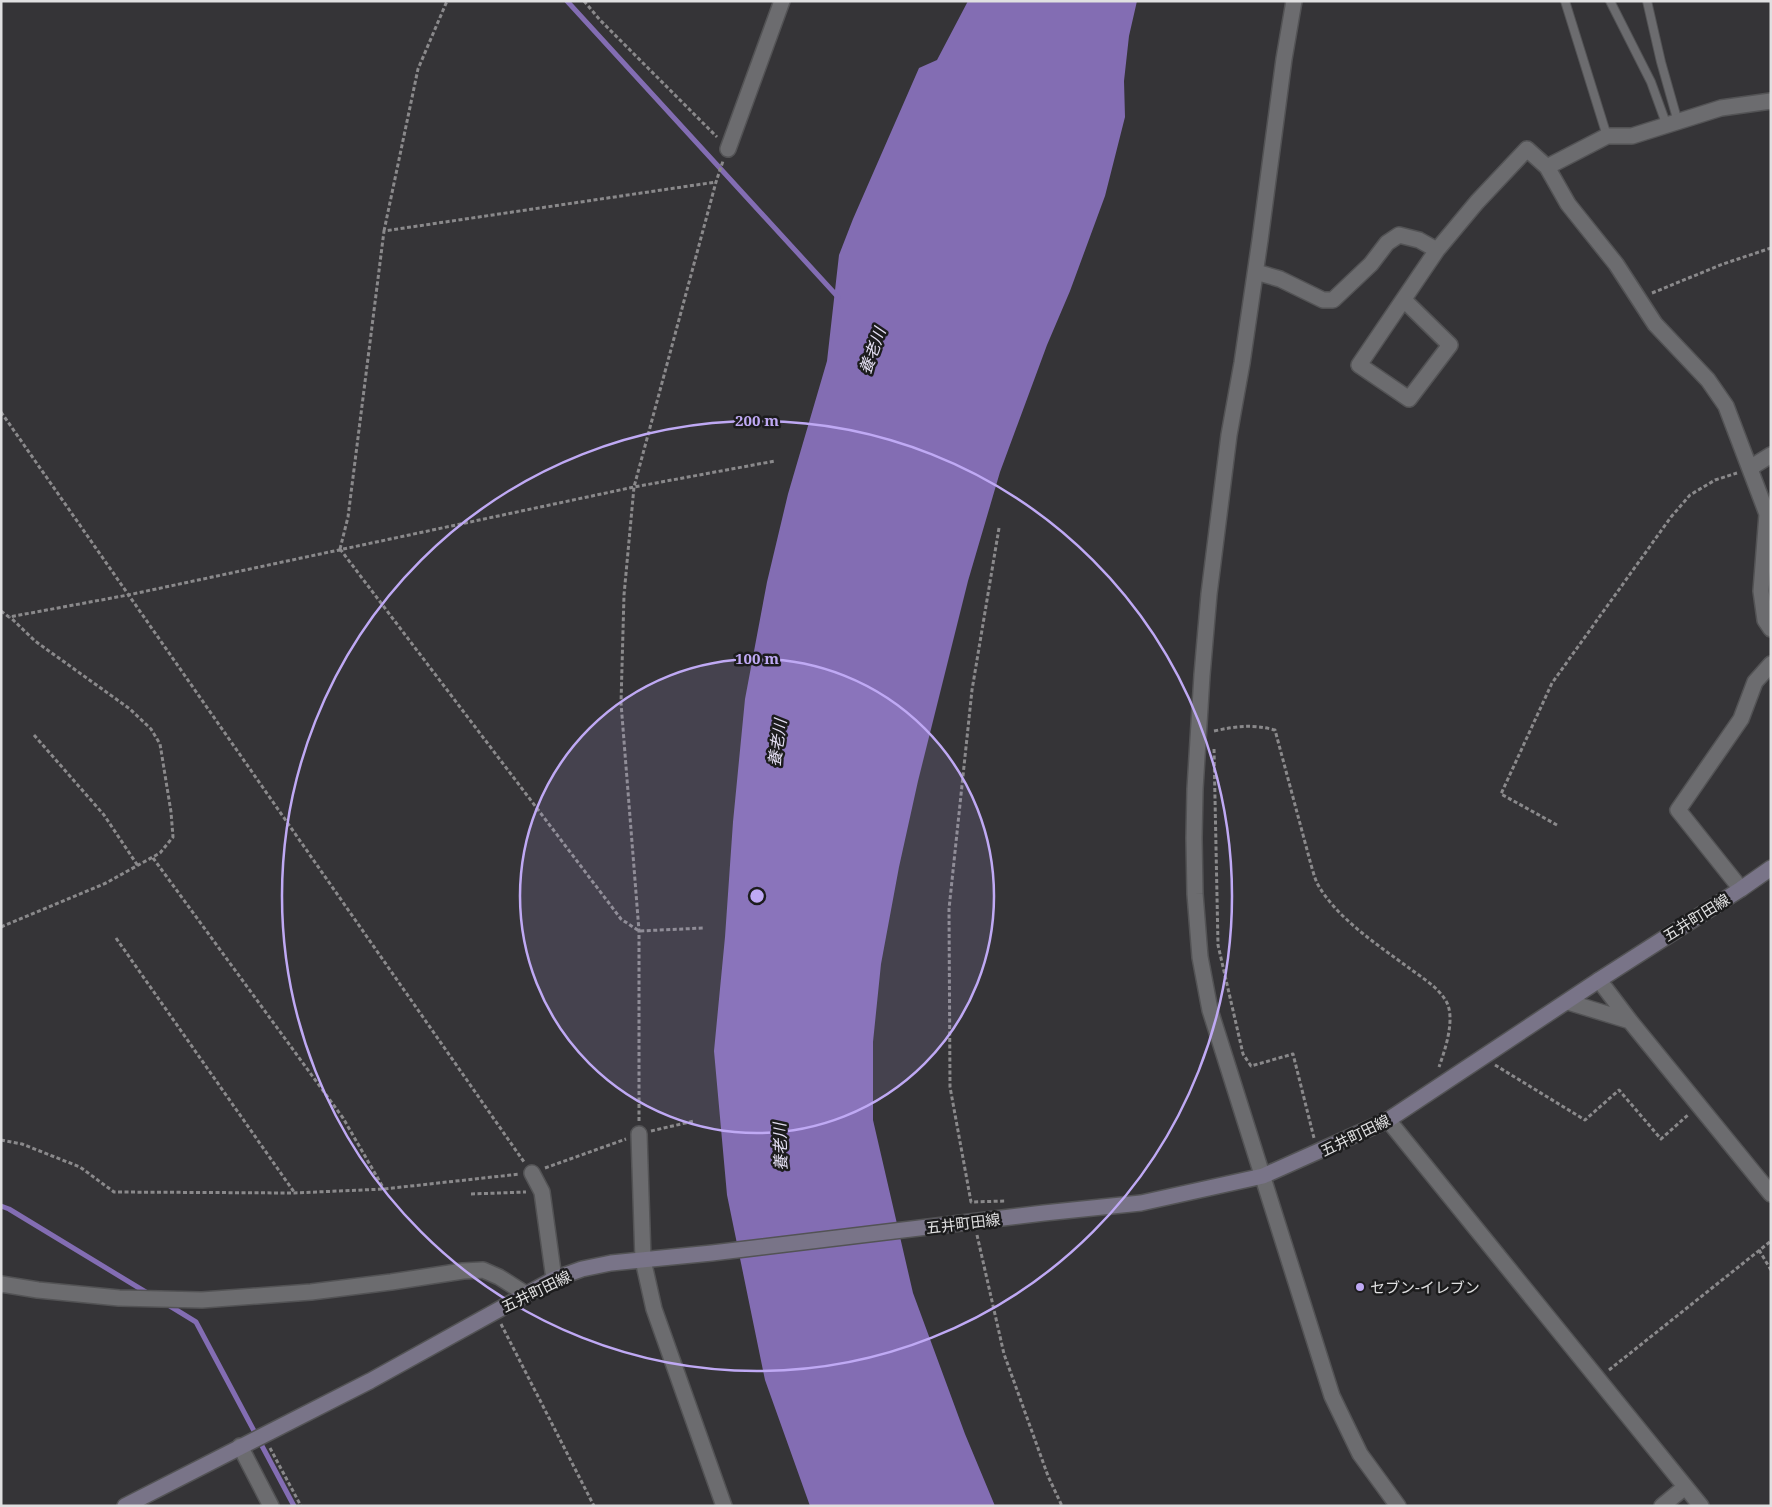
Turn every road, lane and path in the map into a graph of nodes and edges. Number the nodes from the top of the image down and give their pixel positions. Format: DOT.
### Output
graph roads {
  1 [pos="447,1"];
  2 [pos="584,1"];
  3 [pos="782,1"];
  4 [pos="1294,1"];
  5 [pos="1565,1"];
  6 [pos="1610,1"];
  7 [pos="1647,1"];
  8 [pos="1771,101"];
  9 [pos="1672,124"];
  10 [pos="1607,136"];
  11 [pos="728,148"];
  12 [pos="1546,167"];
  13 [pos="716,182"];
  14 [pos="384,231"];
  15 [pos="1771,248"];
  16 [pos="1437,250"];
  17 [pos="1256,272"];
  18 [pos="1638,299"];
  19 [pos="1404,300"];
  20 [pos="1,412"];
  21 [pos="1771,455"];
  22 [pos="775,461"];
  23 [pos="1750,468"];
  24 [pos="634,487"];
  25 [pos="999,528"];
  26 [pos="340,549"];
  27 [pos="128,595"];
  28 [pos="1,612"];
  29 [pos="9,617"];
  30 [pos="1771,629"];
  31 [pos="1771,664"];
  32 [pos="34,736"];
  33 [pos="1557,824"];
  34 [pos="153,858"];
  35 [pos="138,866"];
  36 [pos="1771,868"];
  37 [pos="1741,889"];
  38 [pos="1,927"];
  39 [pos="704,928"];
  40 [pos="639,931"];
  41 [pos="116,938"];
  42 [pos="1599,980"];
  43 [pos="1568,1002"];
  44 [pos="1630,1021"];
  45 [pos="1483,1057"];
  46 [pos="1431,1092"];
  47 [pos="1699,1105"];
  48 [pos="1388,1120"];
  49 [pos="694,1121"];
  50 [pos="639,1134"];
  51 [pos="1,1140"];
  52 [pos="1317,1153"];
  53 [pos="532,1173"];
  54 [pos="1263,1176"];
  55 [pos="384,1189"];
  56 [pos="542,1192"];
  57 [pos="294,1193"];
  58 [pos="471,1194"];
  59 [pos="1771,1194"];
  60 [pos="1011,1200"];
  61 [pos="974,1222"];
  62 [pos="1771,1240"];
  63 [pos="1759,1250"];
  64 [pos="643,1260"];
  65 [pos="1771,1270"];
  66 [pos="554,1279"];
  67 [pos="1,1284"];
  68 [pos="526,1294"];
  69 [pos="494,1311"];
  70 [pos="1598,1378"];
  71 [pos="263,1434"];
  72 [pos="240,1446"];
  73 [pos="1686,1487"];
  74 [pos="125,1506"];
  75 [pos="271,1506"];
  76 [pos="302,1506"];
  77 [pos="594,1506"];
  78 [pos="724,1506"];
  79 [pos="1062,1506"];
  80 [pos="1398,1506"];
  81 [pos="1662,1506"];
  82 [pos="1701,1506"];
  1 -- 14 [label="path"];
  2 -- 11 [label="path"];
  3 -- 11 [label="street"];
  4 -- 17 [label="street"];
  5 -- 10 [label="lane"];
  6 -- 9 [label="lane"];
  7 -- 9 [label="lane"];
  8 -- 9 [label="street"];
  9 -- 10 [label="street"];
  10 -- 12 [label="street"];
  11 -- 13 [label="path"];
  12 -- 16 [label="street"];
  12 -- 18 [label="street"];
  13 -- 14 [label="path"];
  13 -- 24 [label="path"];
  14 -- 26 [label="path"];
  15 -- 18 [label="path"];
  16 -- 17 [label="street"];
  16 -- 19 [label="street"];
  17 -- 54 [label="street"];
  18 -- 23 [label="street"];
  19 -- 19 [label="street"];
  20 -- 27 [label="path"];
  21 -- 23 [label="street"];
  22 -- 24 [label="path"];
  23 -- 30 [label="street"];
  23 -- 33 [label="path"];
  24 -- 26 [label="path"];
  24 -- 40 [label="path"];
  25 -- 60 [label="path"];
  26 -- 27 [label="path"];
  26 -- 40 [label="path"];
  27 -- 29 [label="path"];
  27 -- 53 [label="path"];
  28 -- 29 [label="path"];
  29 -- 34 [label="path"];
  31 -- 37 [label="street"];
  32 -- 35 [label="path"];
  34 -- 35 [label="path"];
  34 -- 55 [label="path"];
  35 -- 38 [label="path"];
  36 -- 37 [label="main road, 五井町田線"];
  37 -- 42 [label="main road, 五井町田線"];
  39 -- 40 [label="path"];
  40 -- 50 [label="path"];
  41 -- 57 [label="path"];
  42 -- 43 [label="main road, 五井町田線"];
  42 -- 44 [label="street"];
  43 -- 44 [label="street"];
  43 -- 45 [label="main road, 五井町田線"];
  44 -- 47 [label="street"];
  45 -- 46 [label="main road, 五井町田線"];
  45 -- 47 [label="path"];
  46 -- 48 [label="main road, 五井町田線"];
  46 -- 52 [label="path"];
  47 -- 59 [label="street"];
  48 -- 52 [label="main road, 五井町田線"];
  48 -- 70 [label="street"];
  49 -- 50 [label="path"];
  50 -- 53 [label="path"];
  50 -- 64 [label="street"];
  51 -- 57 [label="path"];
  52 -- 54 [label="main road, 五井町田線"];
  53 -- 55 [label="path"];
  53 -- 56 [label="street"];
  54 -- 61 [label="main road, 五井町田線"];
  54 -- 80 [label="street"];
  55 -- 57 [label="path"];
  56 -- 58 [label="path"];
  56 -- 66 [label="street"];
  61 -- 64 [label="main road, 五井町田線"];
  61 -- 79 [label="path"];
  62 -- 63 [label="path"];
  63 -- 65 [label="path"];
  63 -- 70 [label="path"];
  64 -- 66 [label="main road, 五井町田線"];
  64 -- 78 [label="street"];
  66 -- 68 [label="main road, 五井町田線"];
  67 -- 68 [label="street"];
  68 -- 69 [label="main road, 五井町田線"];
  69 -- 71 [label="main road, 五井町田線"];
  69 -- 77 [label="path"];
  70 -- 73 [label="street"];
  71 -- 72 [label="main road, 五井町田線"];
  71 -- 76 [label="path"];
  72 -- 74 [label="main road, 五井町田線"];
  72 -- 75 [label="street"];
  73 -- 81 [label="street"];
  73 -- 82 [label="street"];
}
